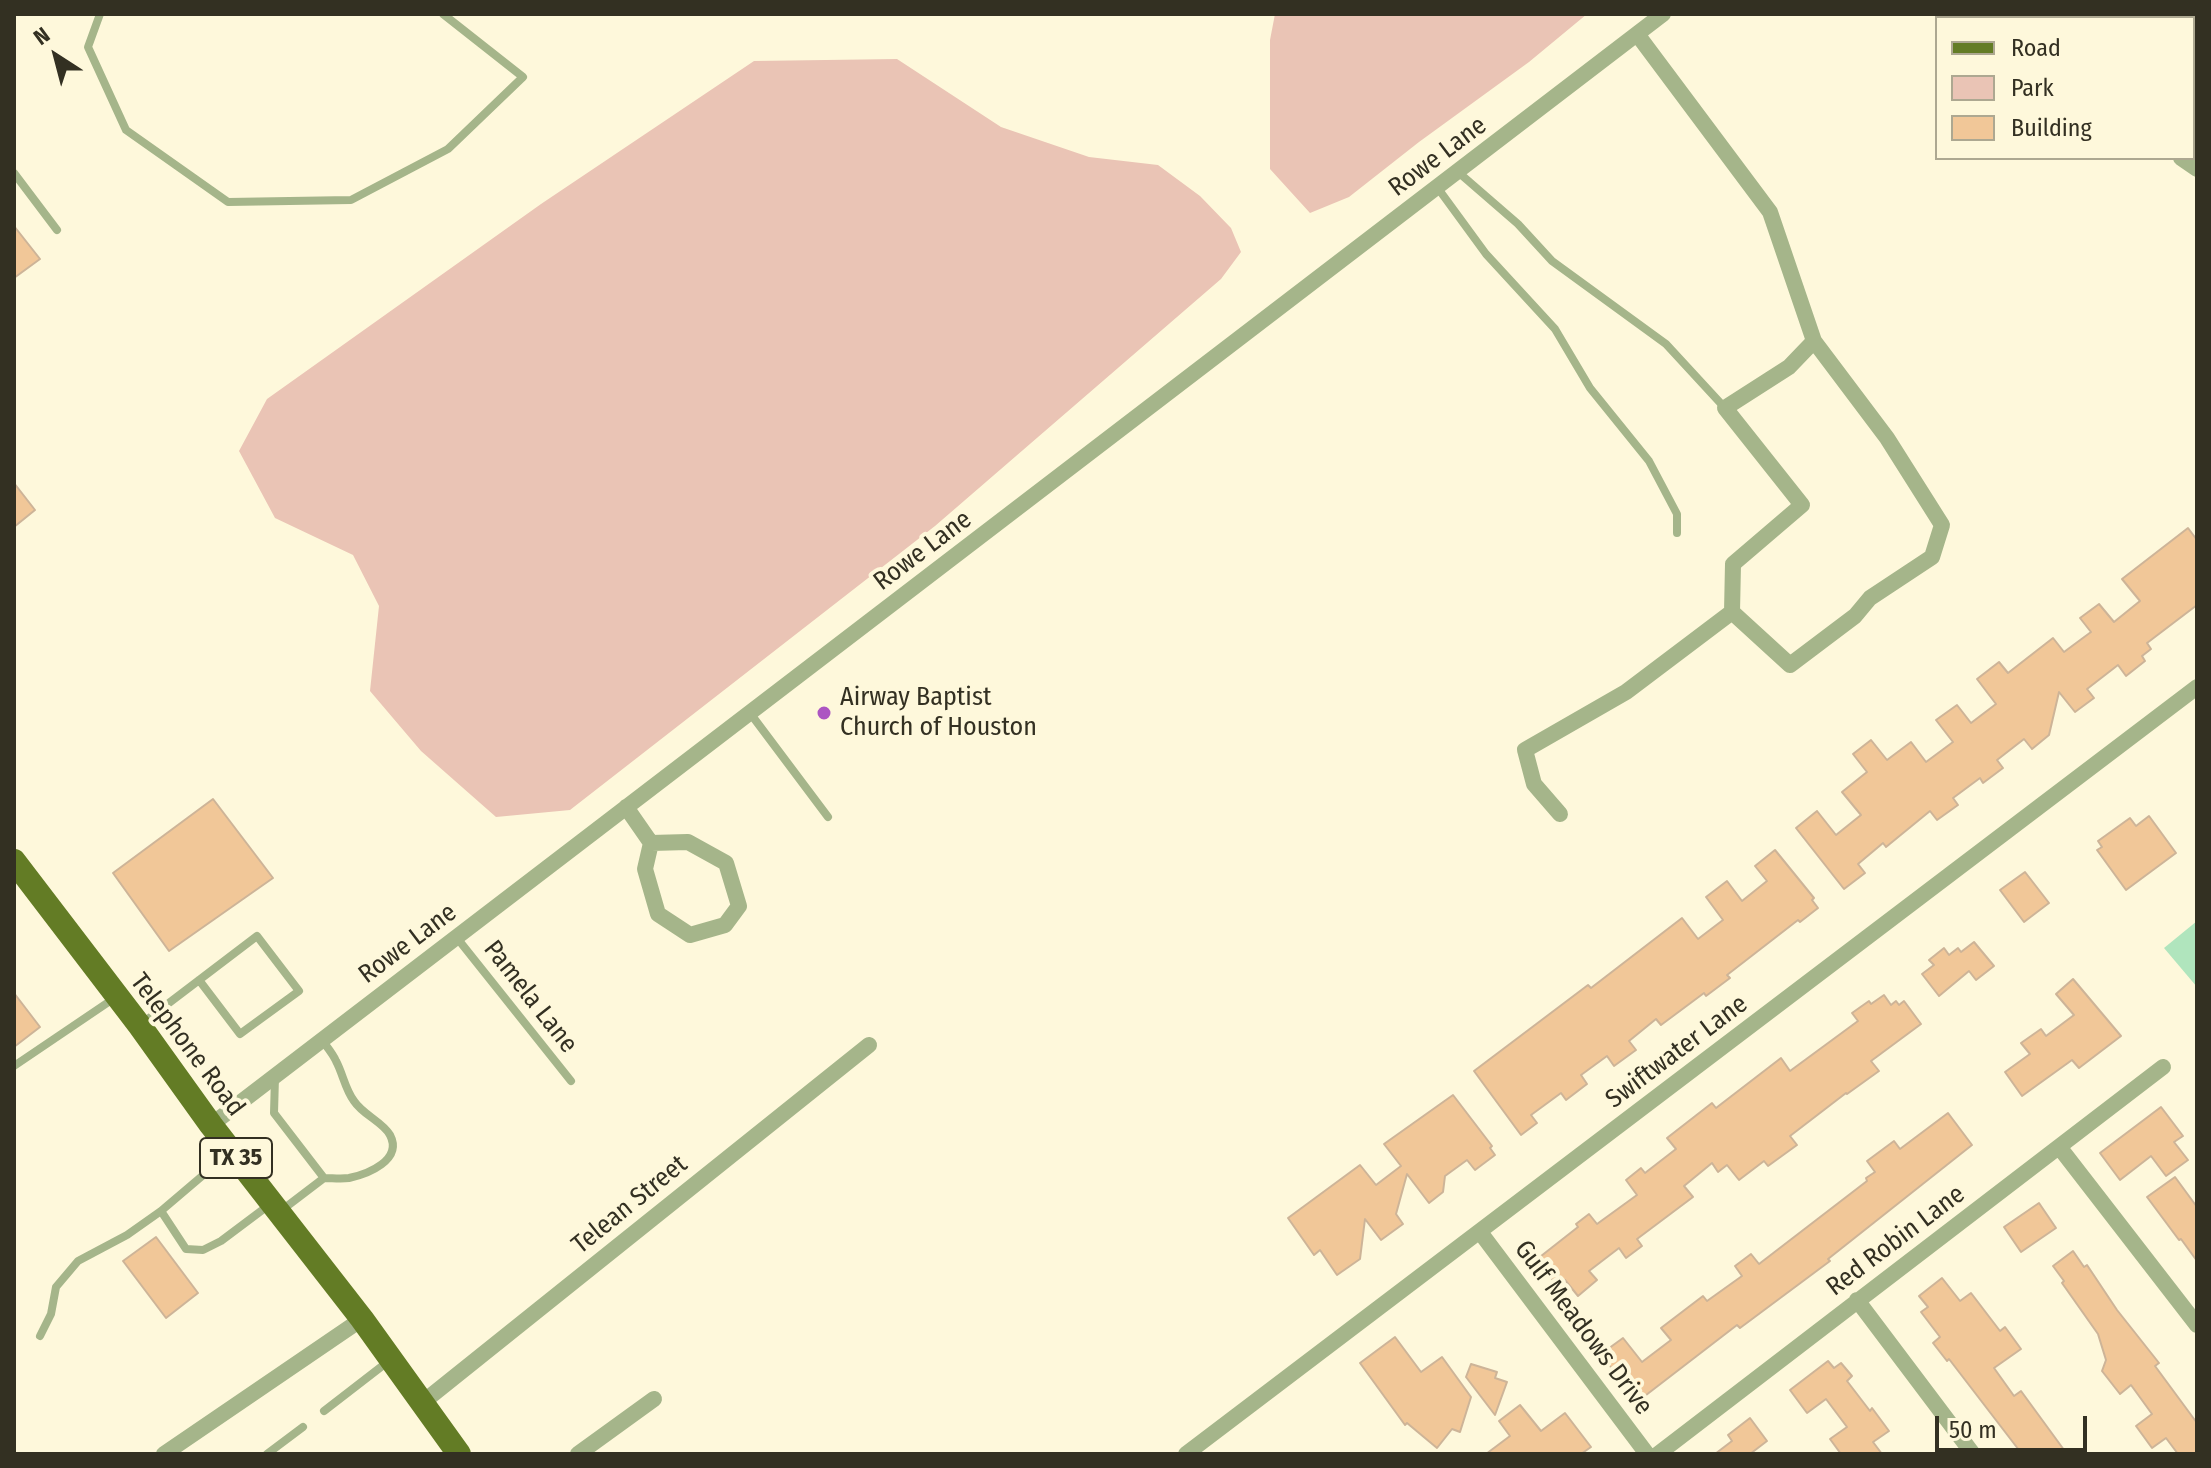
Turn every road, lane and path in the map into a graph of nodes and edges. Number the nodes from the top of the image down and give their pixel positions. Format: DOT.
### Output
graph roads {
  1 [pos="100,14"];
  2 [pos="443,14"];
  3 [pos="1663,14"];
  4 [pos="1637,34"];
  5 [pos="1458,172"];
  6 [pos="14,173"];
  7 [pos="1437,187"];
  8 [pos="57,230"];
  9 [pos="1814,341"];
  10 [pos="1725,408"];
  11 [pos="1677,533"];
  12 [pos="1732,612"];
  13 [pos="2197,687"];
  14 [pos="750,713"];
  15 [pos="626,807"];
  16 [pos="1560,814"];
  17 [pos="828,817"];
  18 [pos="651,843"];
  19 [pos="17,871"];
  20 [pos="457,937"];
  21 [pos="199,980"];
  22 [pos="117,997"];
  23 [pos="140,1026"];
  24 [pos="322,1040"];
  25 [pos="869,1045"];
  26 [pos="14,1066"];
  27 [pos="2163,1067"];
  28 [pos="275,1075"];
  29 [pos="571,1081"];
  30 [pos="211,1125"];
  31 [pos="2060,1148"];
  32 [pos="231,1151"];
  33 [pos="324,1178"];
  34 [pos="275,1208"];
  35 [pos="161,1211"];
  36 [pos="1480,1232"];
  37 [pos="1857,1300"];
  38 [pos="362,1319"];
  39 [pos="2197,1325"];
  40 [pos="40,1336"];
  41 [pos="391,1358"];
  42 [pos="654,1399"];
  43 [pos="422,1403"];
  44 [pos="324,1411"];
  45 [pos="303,1427"];
  46 [pos="164,1454"];
  47 [pos="267,1454"];
  48 [pos="459,1454"];
  49 [pos="578,1454"];
  50 [pos="1186,1454"];
  51 [pos="1647,1454"];
  52 [pos="1658,1454"];
  53 [pos="1973,1454"];
  1 -- 2 [label="lane"];
  3 -- 4 [label="street, Rowe Lane"];
  4 -- 5 [label="street, Rowe Lane"];
  4 -- 9 [label="street"];
  5 -- 7 [label="street, Rowe Lane"];
  5 -- 10 [label="lane"];
  6 -- 8 [label="lane"];
  7 -- 11 [label="lane"];
  7 -- 14 [label="street, Rowe Lane"];
  9 -- 10 [label="street"];
  9 -- 12 [label="street"];
  10 -- 12 [label="street"];
  12 -- 16 [label="street"];
  13 -- 36 [label="street, Swiftwater Lane"];
  14 -- 15 [label="street, Rowe Lane"];
  14 -- 17 [label="lane"];
  15 -- 18 [label="street"];
  15 -- 20 [label="street, Rowe Lane"];
  18 -- 18 [label="street"];
  19 -- 22 [label="main road, Telephone Road / TX 35"];
  20 -- 24 [label="street, Rowe Lane"];
  20 -- 29 [label="lane, Pamela Lane"];
  21 -- 21 [label="lane"];
  21 -- 23 [label="lane"];
  22 -- 23 [label="main road, Telephone Road / TX 35"];
  22 -- 26 [label="lane"];
  23 -- 30 [label="main road, Telephone Road / TX 35"];
  24 -- 28 [label="street, Rowe Lane"];
  24 -- 33 [label="lane"];
  25 -- 43 [label="street, Telean Street"];
  27 -- 31 [label="street, Red Robin Lane"];
  28 -- 30 [label="street, Rowe Lane"];
  28 -- 33 [label="lane"];
  30 -- 32 [label="main road, Telephone Road / TX 35"];
  31 -- 37 [label="street, Red Robin Lane"];
  31 -- 39 [label="street"];
  32 -- 34 [label="main road, Telephone Road / TX 35"];
  32 -- 35 [label="lane"];
  33 -- 34 [label="lane"];
  34 -- 35 [label="lane"];
  34 -- 38 [label="main road, Telephone Road / TX 35"];
  35 -- 40 [label="lane"];
  36 -- 50 [label="street, Swiftwater Lane"];
  36 -- 51 [label="street, Gulf Meadows Drive"];
  37 -- 52 [label="street, Red Robin Lane"];
  37 -- 53 [label="street"];
  38 -- 41 [label="main road, Telephone Road / TX 35"];
  38 -- 46 [label="street"];
  41 -- 43 [label="main road, Telephone Road / TX 35"];
  41 -- 44 [label="lane"];
  42 -- 49 [label="street"];
  43 -- 48 [label="main road, Telephone Road / TX 35"];
  45 -- 47 [label="lane"];
}
